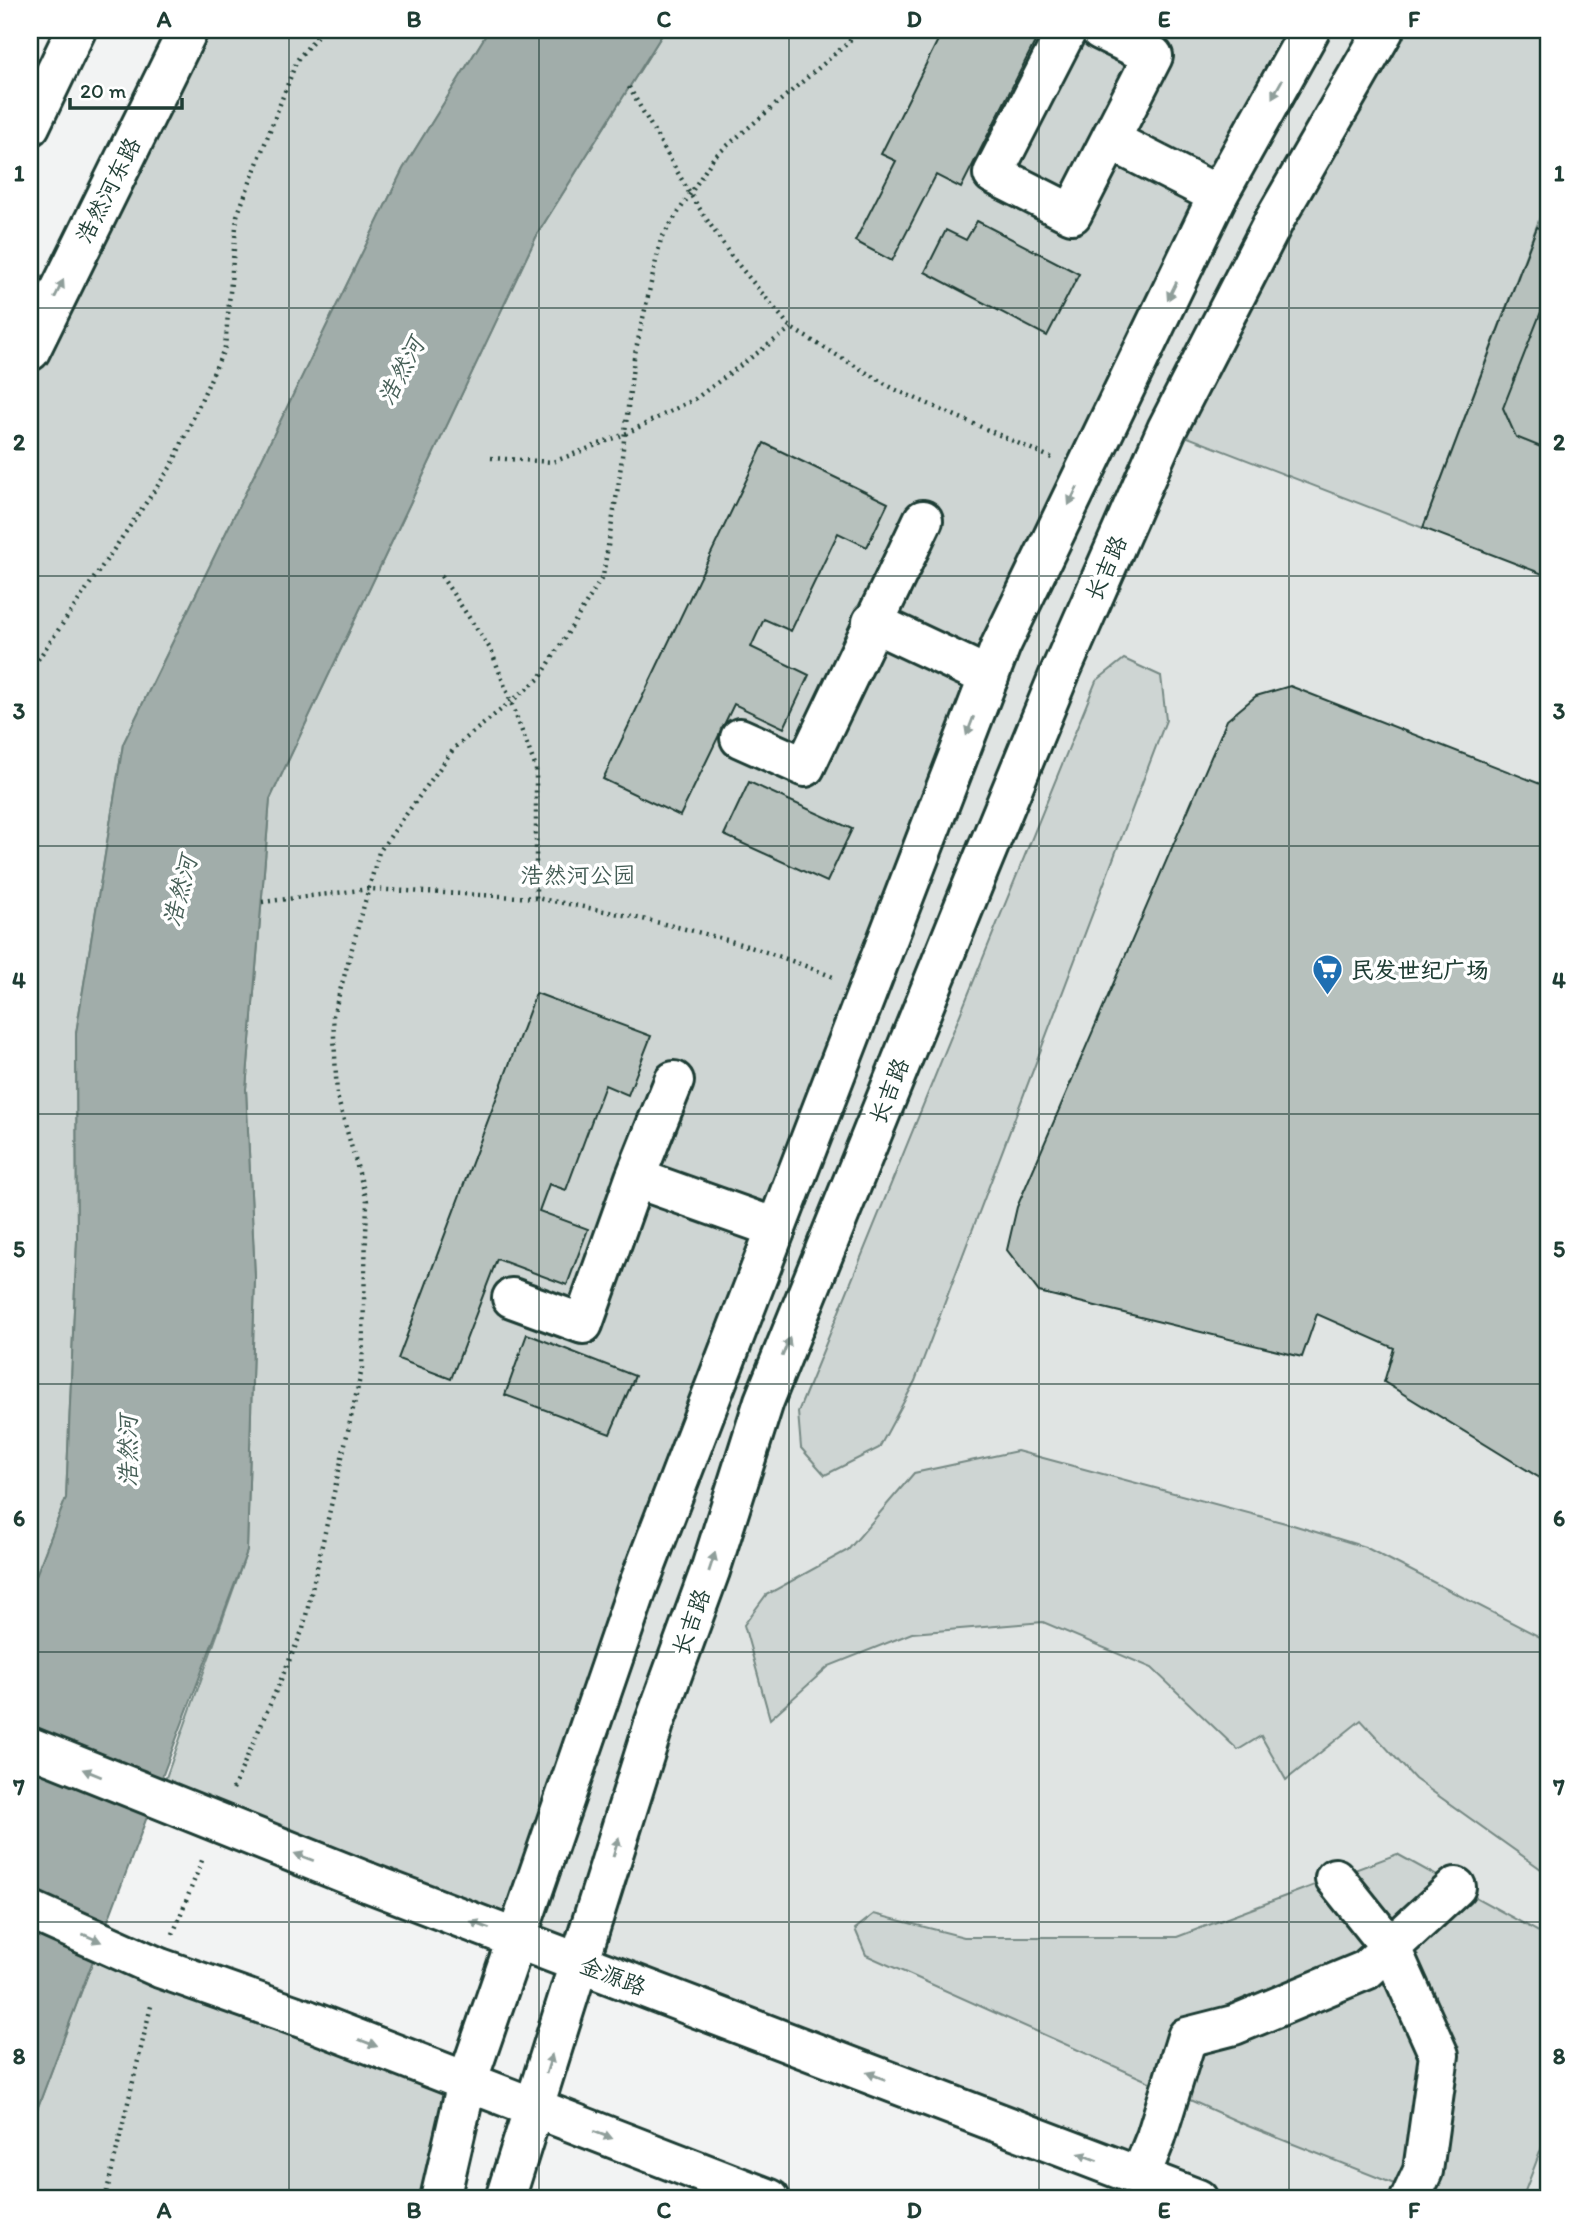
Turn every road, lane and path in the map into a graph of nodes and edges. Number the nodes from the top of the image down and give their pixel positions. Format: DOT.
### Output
graph roads {
  1 [pos="76,30"];
  2 [pos="188,30"];
  3 [pos="322,30"];
  4 [pos="855,30"];
  5 [pos="1067,30"];
  6 [pos="1100,30"];
  7 [pos="1310,30"];
  8 [pos="1384,30"];
  9 [pos="629,88"];
  10 [pos="30,126"];
  11 [pos="1110,140"];
  12 [pos="690,194"];
  13 [pos="1218,195"];
  14 [pos="791,328"];
  15 [pos="30,351"];
  16 [pos="625,434"];
  17 [pos="491,458"];
  18 [pos="1084,472"];
  19 [pos="923,520"];
  20 [pos="441,576"];
  21 [pos="872,622"];
  22 [pos="30,671"];
  23 [pos="989,677"];
  24 [pos="511,701"];
  25 [pos="740,738"];
  26 [pos="369,889"];
  27 [pos="536,898"];
  28 [pos="262,902"];
  29 [pos="867,991"];
  30 [pos="674,1081"];
  31 [pos="635,1178"];
  32 [pos="776,1228"];
  33 [pos="512,1298"];
  34 [pos="30,1747"];
  35 [pos="217,1824"];
  36 [pos="1335,1878"];
  37 [pos="1456,1887"];
  38 [pos="30,1910"];
  39 [pos="516,1939"];
  40 [pos="1391,1948"];
  41 [pos="580,1963"];
  42 [pos="160,1968"];
  43 [pos="467,2082"];
  44 [pos="535,2108"];
  45 [pos="1140,2177"];
  46 [pos="105,2199"];
  47 [pos="440,2199"];
  48 [pos="505,2199"];
  49 [pos="770,2199"];
  50 [pos="1198,2199"];
  51 [pos="1410,2199"];
  1 -- 10 [label="street"];
  15 -- 2 [label="street, 浩然河东路, one-way"];
  3 -- 22 [label="path"];
  4 -- 12 [label="path"];
  5 -- 11 [label="street"];
  6 -- 11 [label="street"];
  7 -- 13 [label="street, one-way"];
  41 -- 8 [label="street, 长吉路, one-way"];
  9 -- 12 [label="path"];
  11 -- 13 [label="street"];
  12 -- 14 [label="path"];
  12 -- 16 [label="path"];
  13 -- 18 [label="street, one-way"];
  14 -- 16 [label="path"];
  14 -- 18 [label="path"];
  16 -- 17 [label="path"];
  16 -- 24 [label="path"];
  18 -- 23 [label="street, one-way"];
  19 -- 21 [label="street"];
  20 -- 24 [label="path"];
  21 -- 23 [label="street"];
  21 -- 25 [label="street"];
  23 -- 29 [label="street, one-way"];
  24 -- 26 [label="path"];
  24 -- 27 [label="path"];
  26 -- 27 [label="path"];
  26 -- 28 [label="path"];
  26 -- 35 [label="path"];
  27 -- 29 [label="path"];
  29 -- 32 [label="street"];
  30 -- 31 [label="street"];
  31 -- 32 [label="street"];
  31 -- 33 [label="street"];
  32 -- 39 [label="street"];
  35 -- 34 [label="street, 金源路, one-way, bridge"];
  39 -- 35 [label="street, 金源路, one-way, bridge"];
  35 -- 42 [label="path"];
  36 -- 40 [label="street"];
  37 -- 40 [label="street"];
  38 -- 42 [label="street, one-way, bridge"];
  39 -- 41 [label="street, 金源路"];
  39 -- 43 [label="street"];
  40 -- 45 [label="street"];
  40 -- 51 [label="street"];
  44 -- 41 [label="street, 长吉路, one-way"];
  45 -- 41 [label="street, 金源路, one-way"];
  42 -- 43 [label="street, one-way, bridge"];
  42 -- 46 [label="path"];
  43 -- 44 [label="street"];
  43 -- 47 [label="street"];
  44 -- 48 [label="street, 长吉路"];
  44 -- 49 [label="street, one-way"];
  45 -- 50 [label="street, 金源路"];
}
